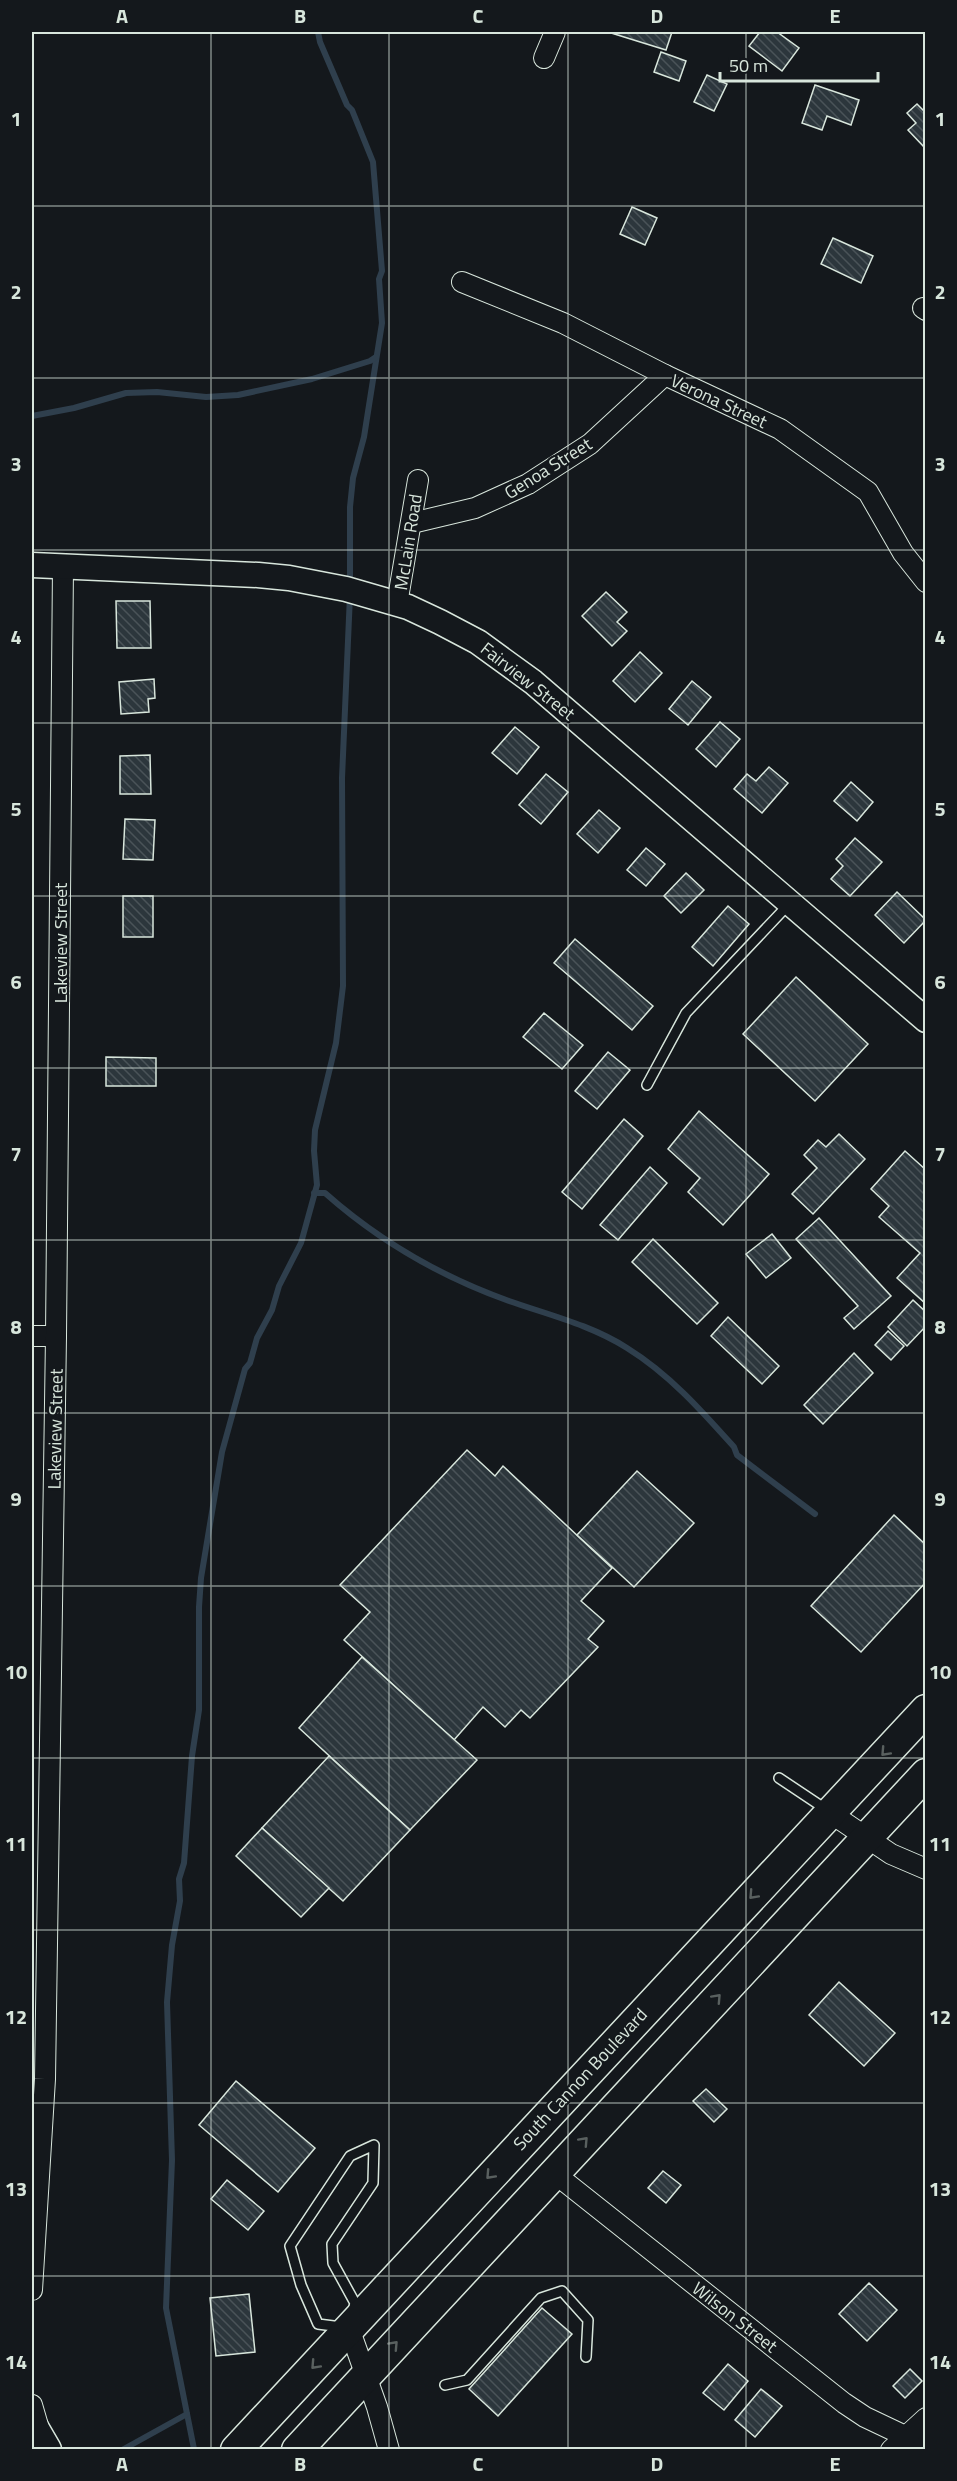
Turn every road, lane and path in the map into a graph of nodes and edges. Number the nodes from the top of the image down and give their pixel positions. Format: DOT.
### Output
graph roads {
  1 [pos="555,32"];
  2 [pos="544,58"];
  3 [pos="462,282"];
  4 [pos="664,375"];
  5 [pos="418,480"];
  6 [pos="412,523"];
  7 [pos="32,565"];
  8 [pos="63,566"];
  9 [pos="926,582"];
  10 [pos="397,604"];
  11 [pos="790,903"];
  12 [pos="926,1020"];
  13 [pos="647,1084"];
  14 [pos="32,1336"];
  15 [pos="56,1336"];
  16 [pos="926,1710"];
  17 [pos="41,1727"];
  18 [pos="926,1774"];
  19 [pos="780,1778"];
  20 [pos="829,1812"];
  21 [pos="867,1836"];
  22 [pos="926,1869"];
  23 [pos="554,2173"];
  24 [pos="32,2290"];
  25 [pos="349,2328"];
  26 [pos="586,2356"];
  27 [pos="365,2376"];
  28 [pos="445,2385"];
  29 [pos="32,2405"];
  30 [pos="926,2418"];
  31 [pos="32,2426"];
  32 [pos="898,2443"];
  33 [pos="926,2446"];
  34 [pos="385,2448"];
  35 [pos="46,2450"];
  36 [pos="236,2450"];
  37 [pos="297,2450"];
  1 -- 2 [label="street"];
  3 -- 4 [label="street, Verona Street"];
  4 -- 6 [label="street, Genoa Street"];
  4 -- 9 [label="street, Verona Street"];
  5 -- 6 [label="street, McLain Road"];
  6 -- 10 [label="street, McLain Road"];
  7 -- 8 [label="street, Fairview Street"];
  8 -- 10 [label="street, Fairview Street"];
  8 -- 15 [label="street, Lakeview Street"];
  10 -- 11 [label="street, Fairview Street"];
  11 -- 12 [label="street, Fairview Street"];
  11 -- 13 [label="lane"];
  14 -- 15 [label="street"];
  15 -- 17 [label="street, Lakeview Street"];
  16 -- 20 [label="main road, South Cannon Boulevard, one-way"];
  17 -- 24 [label="street, Lakeview Street"];
  18 -- 21 [label="main road"];
  19 -- 20 [label="lane"];
  20 -- 21 [label="street"];
  20 -- 25 [label="main road, South Cannon Boulevard, one-way"];
  21 -- 22 [label="street"];
  23 -- 21 [label="main road, one-way"];
  27 -- 23 [label="main road, one-way"];
  23 -- 32 [label="street, Wilson Street"];
  25 -- 25 [label="lane"];
  25 -- 27 [label="street"];
  25 -- 36 [label="main road, South Cannon Boulevard, one-way"];
  26 -- 28 [label="lane"];
  27 -- 34 [label="street"];
  27 -- 37 [label="main road"];
  29 -- 35 [label="street"];
  30 -- 32 [label="street"];
  31 -- 35 [label="main road"];
  32 -- 33 [label="street, Wilson Street"];
}
